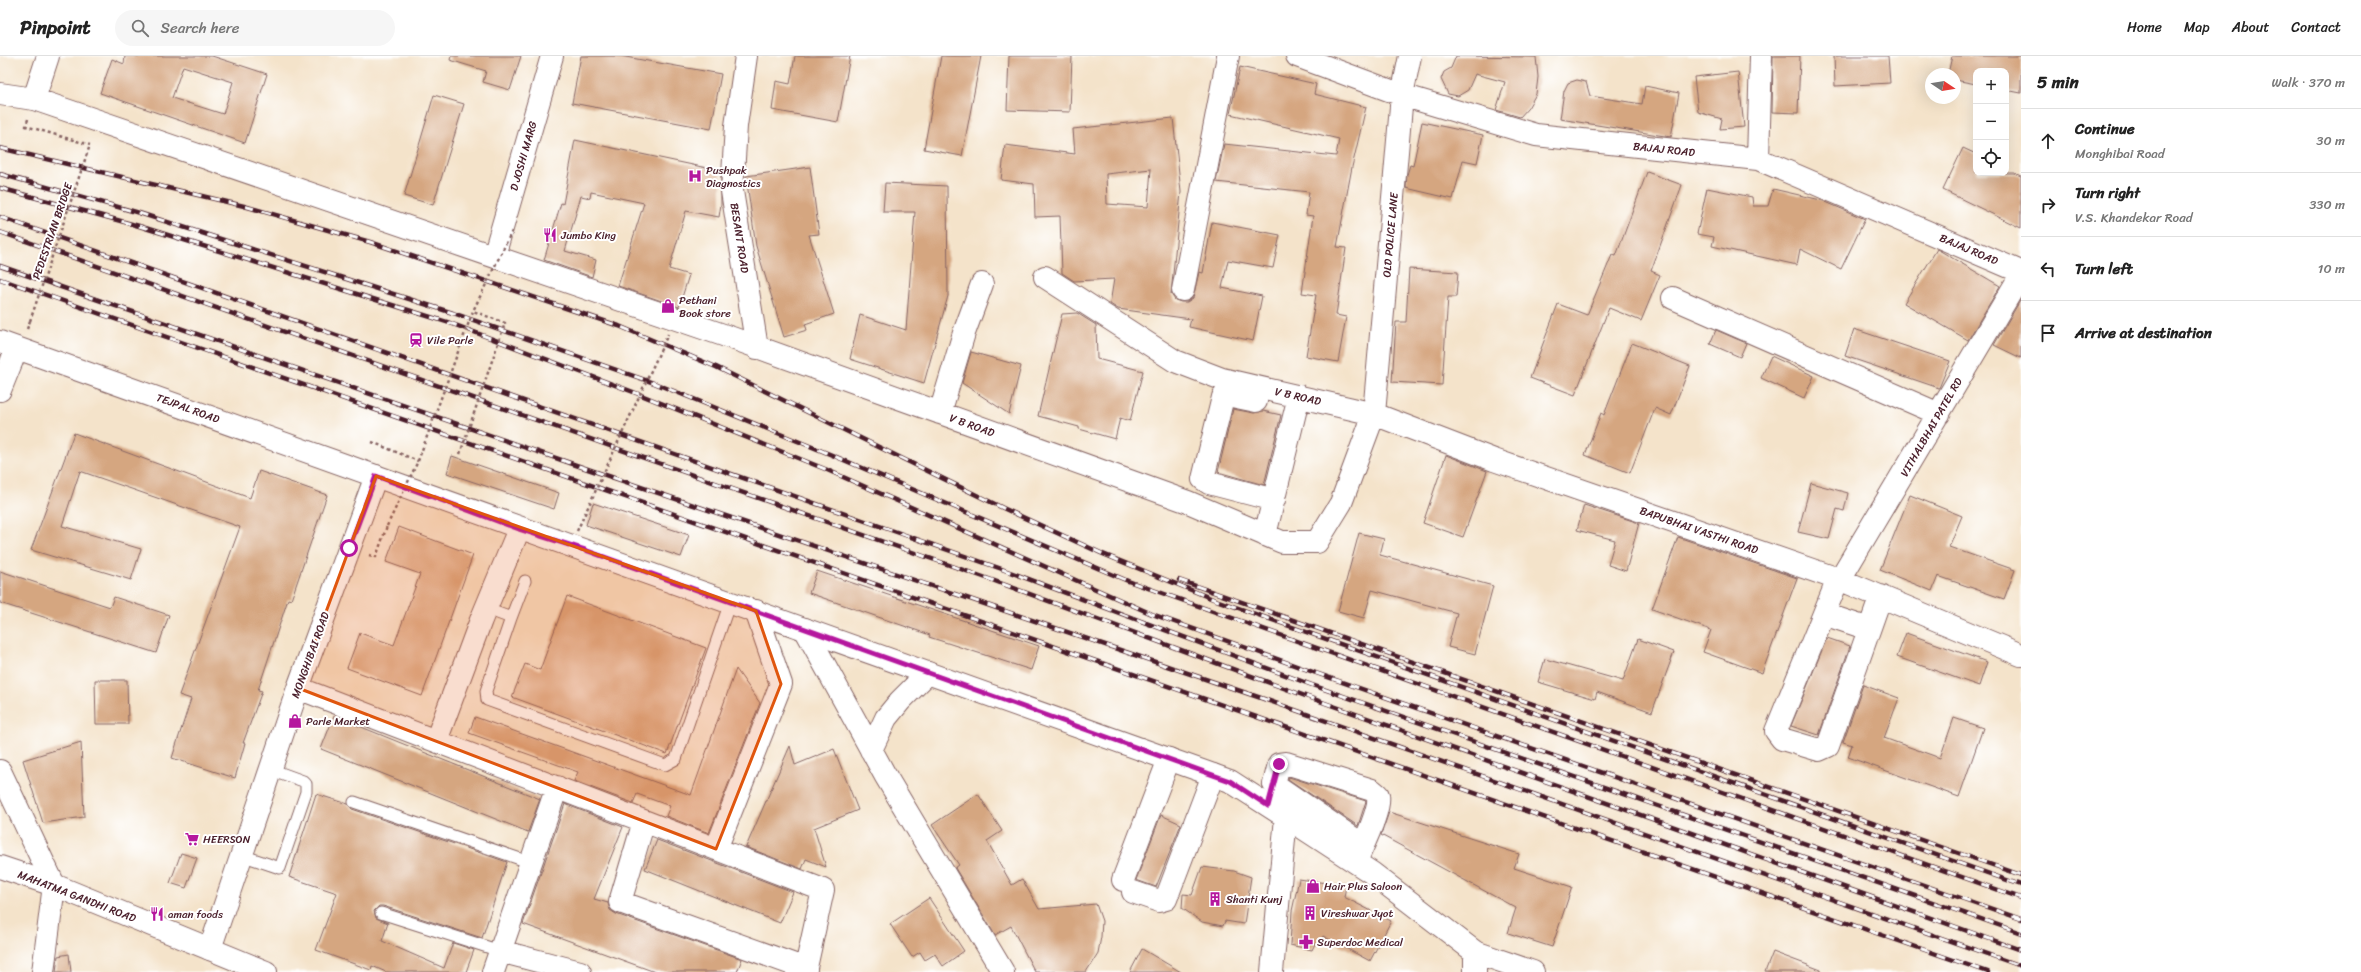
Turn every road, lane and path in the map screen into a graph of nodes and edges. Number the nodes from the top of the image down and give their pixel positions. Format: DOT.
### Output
graph roads {
  1 [pos="48,56"];
  2 [pos="552,56"];
  3 [pos="746,56"];
  4 [pos="1228,56"];
  5 [pos="1410,56"];
  6 [pos="1762,56"];
  7 [pos="1304,57"];
  8 [pos="0,94"];
  9 [pos="1402,95"];
  10 [pos="34,99"];
  11 [pos="26,126"];
  12 [pos="1758,159"];
  13 [pos="512,231"];
  14 [pos="494,256"];
  15 [pos="2021,273"];
  16 [pos="1045,277"];
  17 [pos="982,284"];
  18 [pos="1183,290"];
  19 [pos="1673,298"];
  20 [pos="473,311"];
  21 [pos="30,321"];
  22 [pos="668,334"];
  23 [pos="4,343"];
  24 [pos="757,348"];
  25 [pos="0,390"];
  26 [pos="1298,403"];
  27 [pos="940,413"];
  28 [pos="1374,414"];
  29 [pos="1939,414"];
  30 [pos="372,442"];
  31 [pos="460,454"];
  32 [pos="418,461"];
  33 [pos="376,476"];
  34 [pos="1274,500"];
  35 [pos="519,529"];
  36 [pos="578,531"];
  37 [pos="1265,535"];
  38 [pos="376,557"];
  39 [pos="1841,580"];
  40 [pos="525,581"];
  41 [pos="1881,596"];
  42 [pos="730,602"];
  43 [pos="486,609"];
  44 [pos="756,611"];
  45 [pos="1824,614"];
  46 [pos="511,618"];
  47 [pos="805,629"];
  48 [pos="1869,629"];
  49 [pos="2021,655"];
  50 [pos="928,673"];
  51 [pos="298,688"];
  52 [pos="436,741"];
  53 [pos="871,750"];
  54 [pos="1168,759"];
  55 [pos="270,769"];
  56 [pos="0,771"];
  57 [pos="1213,775"];
  58 [pos="1274,784"];
  59 [pos="558,787"];
  60 [pos="354,802"];
  61 [pos="1277,811"];
  62 [pos="644,821"];
  63 [pos="716,849"];
  64 [pos="1359,854"];
  65 [pos="241,855"];
  66 [pos="529,862"];
  67 [pos="0,867"];
  68 [pos="54,885"];
  69 [pos="380,913"];
  70 [pos="210,949"];
  71 [pos="500,950"];
  72 [pos="1475,962"];
  73 [pos="806,971"];
  74 [pos="43,972"];
  75 [pos="266,972"];
  76 [pos="493,972"];
  77 [pos="580,972"];
  78 [pos="1003,972"];
  79 [pos="1272,972"];
  80 [pos="1533,972"];
  1 -- 10 [label="street"];
  2 -- 14 [label="street, D JOSHI MARG"];
  3 -- 24 [label="street, BESANT ROAD"];
  4 -- 18 [label="street"];
  5 -- 9 [label="street, OLD POLICE LANE"];
  6 -- 12 [label="street"];
  7 -- 9 [label="street, BAJAJ ROAD"];
  8 -- 10 [label="street, V B ROAD"];
  9 -- 12 [label="street, BAJAJ ROAD"];
  9 -- 28 [label="street, OLD POLICE LANE"];
  10 -- 14 [label="street, V B ROAD"];
  11 -- 21 [label="path, PEDESTRIAN BRIDGE, bridge"];
  12 -- 15 [label="street, BAJAJ ROAD"];
  13 -- 20 [label="path, bridge"];
  14 -- 24 [label="street, V B ROAD"];
  15 -- 29 [label="street, VITHALBHAI PATEL RD"];
  16 -- 26 [label="street, V B ROAD"];
  17 -- 27 [label="street"];
  19 -- 29 [label="street"];
  20 -- 31 [label="path, bridge"];
  20 -- 32 [label="path, bridge"];
  22 -- 36 [label="path, bridge"];
  23 -- 25 [label="street"];
  23 -- 33 [label="street, TEJPAL ROAD"];
  24 -- 27 [label="street, V B ROAD"];
  26 -- 28 [label="street, V B ROAD"];
  26 -- 34 [label="street"];
  26 -- 34 [label="street"];
  27 -- 37 [label="street, V B ROAD"];
  28 -- 37 [label="street, OLD POLICE LANE"];
  28 -- 39 [label="street, BAPUBHAI VASTHI ROAD"];
  29 -- 39 [label="street, VITHALBHAI PATEL RD"];
  30 -- 32 [label="path"];
  32 -- 38 [label="path, bridge"];
  33 -- 35 [label="street, TEJPAL ROAD"];
  33 -- 51 [label="street, MONGHIBAI ROAD"];
  34 -- 37 [label="street"];
  35 -- 42 [label="street, TEJPAL ROAD"];
  35 -- 43 [label="street"];
  39 -- 41 [label="street, BAPUBHAI VASTHI ROAD"];
  39 -- 45 [label="street, VITHALBHAI PATEL RD"];
  40 -- 46 [label="lane"];
  41 -- 48 [label="street"];
  41 -- 49 [label="street, BAPUBHAI VASTHI ROAD"];
  42 -- 44 [label="street, TEJPAL ROAD"];
  42 -- 46 [label="lane"];
  43 -- 46 [label="lane"];
  43 -- 52 [label="street"];
  44 -- 47 [label="street, TEJPAL ROAD"];
  44 -- 63 [label="street"];
  45 -- 48 [label="street"];
  45 -- 48 [label="street, VITHALBHAI PATEL RD"];
  47 -- 50 [label="street, TEJPAL ROAD"];
  47 -- 53 [label="street"];
  50 -- 53 [label="street"];
  50 -- 54 [label="street, TEJPAL ROAD"];
  51 -- 52 [label="street"];
  51 -- 55 [label="street, MONGHIBAI ROAD"];
  52 -- 59 [label="street"];
  53 -- 78 [label="street"];
  54 -- 57 [label="street, TEJPAL ROAD"];
  54 -- 57 [label="street"];
  55 -- 65 [label="street, MONGHIBAI ROAD"];
  55 -- 65 [label="lane"];
  56 -- 68 [label="street"];
  57 -- 61 [label="street, TEJPAL ROAD"];
  58 -- 61 [label="street"];
  58 -- 64 [label="street"];
  58 -- 64 [label="street"];
  59 -- 62 [label="street"];
  59 -- 66 [label="street"];
  60 -- 66 [label="lane"];
  61 -- 64 [label="street, TEJPAL ROAD"];
  61 -- 79 [label="street"];
  62 -- 63 [label="street"];
  62 -- 73 [label="street"];
  63 -- 73 [label="street"];
  64 -- 72 [label="street"];
  65 -- 70 [label="street, MONGHIBAI ROAD"];
  66 -- 71 [label="street"];
  67 -- 68 [label="street, MAHATMA GANDHI ROAD"];
  68 -- 70 [label="street, MAHATMA GANDHI ROAD"];
  68 -- 74 [label="street"];
  69 -- 71 [label="lane"];
  70 -- 75 [label="street, MAHATMA GANDHI ROAD"];
  71 -- 76 [label="street"];
  71 -- 77 [label="street"];
  72 -- 80 [label="street"];
}
